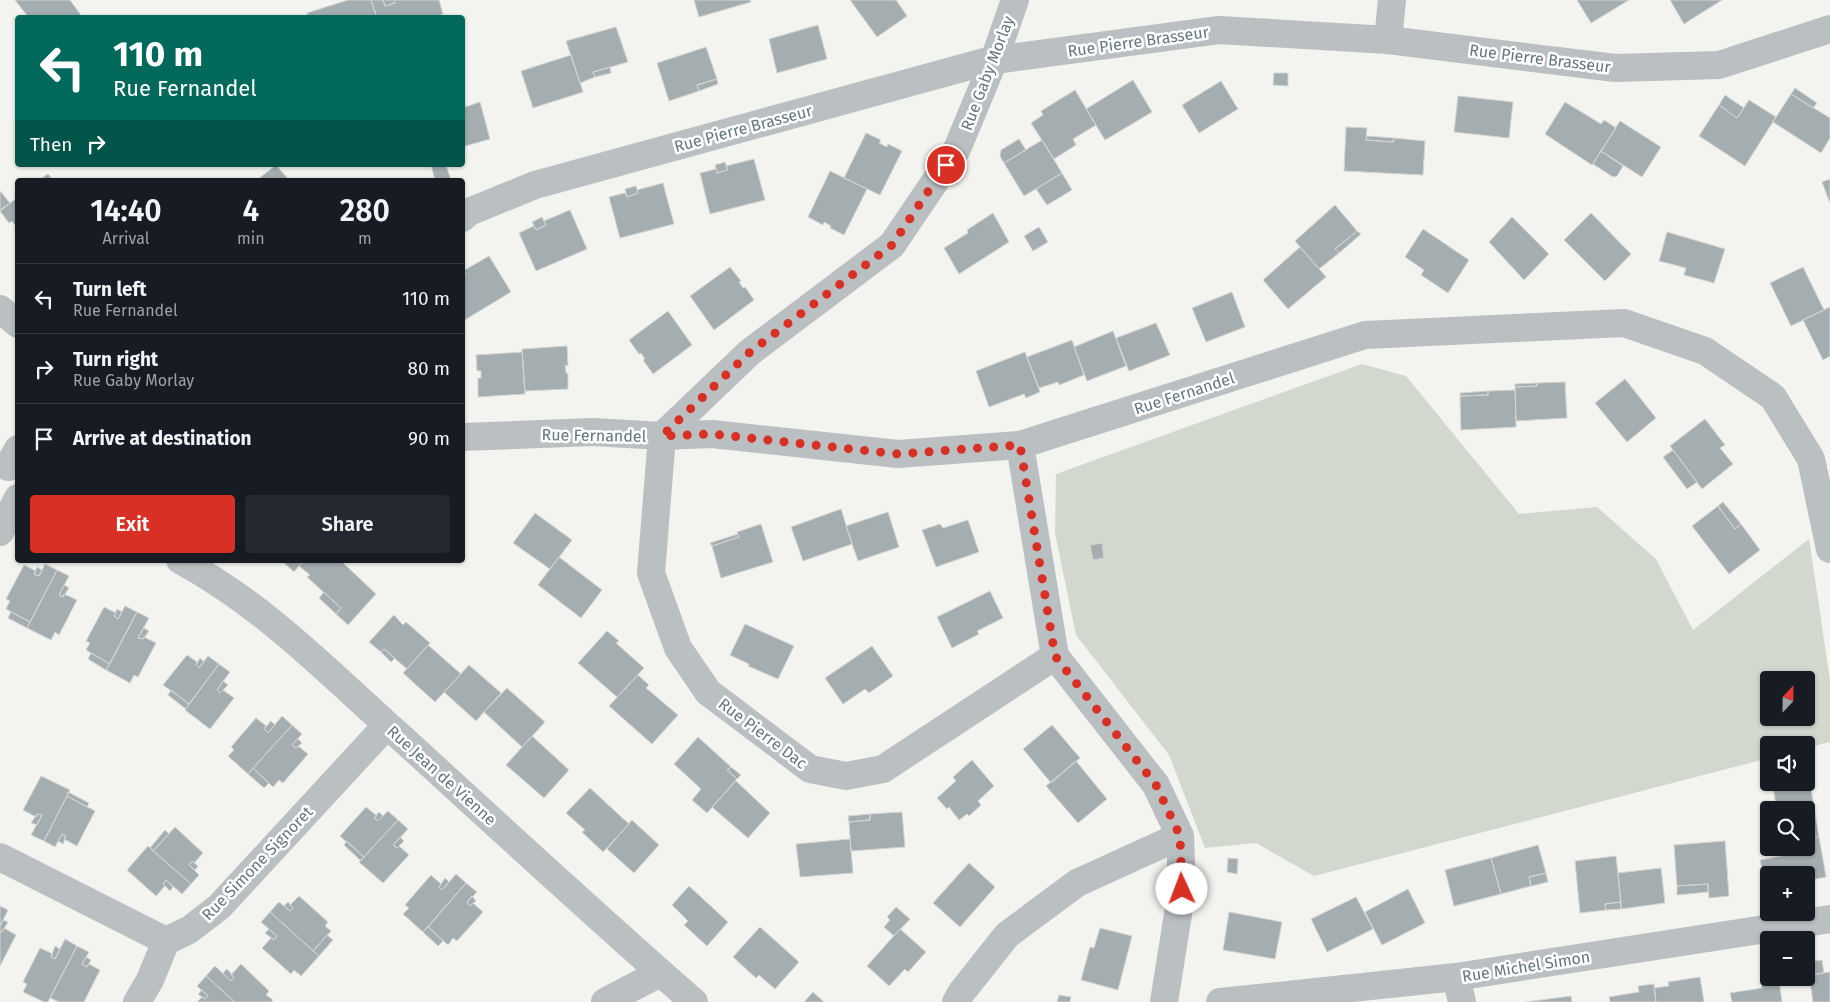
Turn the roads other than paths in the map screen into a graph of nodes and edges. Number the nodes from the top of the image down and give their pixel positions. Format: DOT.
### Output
graph roads {
  1 [pos="1015,0"];
  2 [pos="1392,0"];
  3 [pos="1830,29"];
  4 [pos="1388,40"];
  5 [pos="994,60"];
  6 [pos="465,215"];
  7 [pos="0,310"];
  8 [pos="15,322"];
  9 [pos="662,436"];
  10 [pos="465,437"];
  11 [pos="1020,445"];
  12 [pos="1825,498"];
  13 [pos="15,504"];
  14 [pos="0,532"];
  15 [pos="1829,542"];
  16 [pos="185,563"];
  17 [pos="1055,656"];
  18 [pos="387,725"];
  19 [pos="1180,836"];
  20 [pos="0,857"];
  21 [pos="1830,919"];
  22 [pos="166,941"];
  23 [pos="660,973"];
  24 [pos="1459,990"];
  25 [pos="137,1002"];
  26 [pos="605,1002"];
  27 [pos="694,1002"];
  28 [pos="956,1002"];
  29 [pos="1164,1002"];
  30 [pos="1220,1002"];
  1 -- 5 [label="street, Rue Gaby Morlay"];
  2 -- 4 [label="street"];
  3 -- 4 [label="street, Rue Pierre Brasseur"];
  4 -- 5 [label="street, Rue Pierre Brasseur"];
  5 -- 6 [label="street, Rue Pierre Brasseur"];
  5 -- 9 [label="street, Rue Gaby Morlay"];
  7 -- 8 [label="street"];
  9 -- 10 [label="street, Rue Fernandel"];
  9 -- 11 [label="street, Rue Fernandel"];
  9 -- 17 [label="street, Rue Pierre Dac"];
  11 -- 12 [label="street, Rue Fernandel"];
  11 -- 17 [label="street"];
  12 -- 15 [label="street, Rue Fernandel"];
  13 -- 14 [label="street"];
  16 -- 18 [label="street, Rue Jean de Vienne"];
  17 -- 19 [label="street"];
  18 -- 22 [label="street, Rue Simone Signoret"];
  18 -- 23 [label="street, Rue Jean de Vienne"];
  19 -- 28 [label="street"];
  19 -- 29 [label="street"];
  20 -- 22 [label="street"];
  21 -- 24 [label="street, Rue Michel Simon"];
  22 -- 25 [label="street"];
  23 -- 26 [label="street"];
  23 -- 27 [label="street, Rue Jean de Vienne"];
  24 -- 30 [label="street, Rue Michel Simon"];
}
